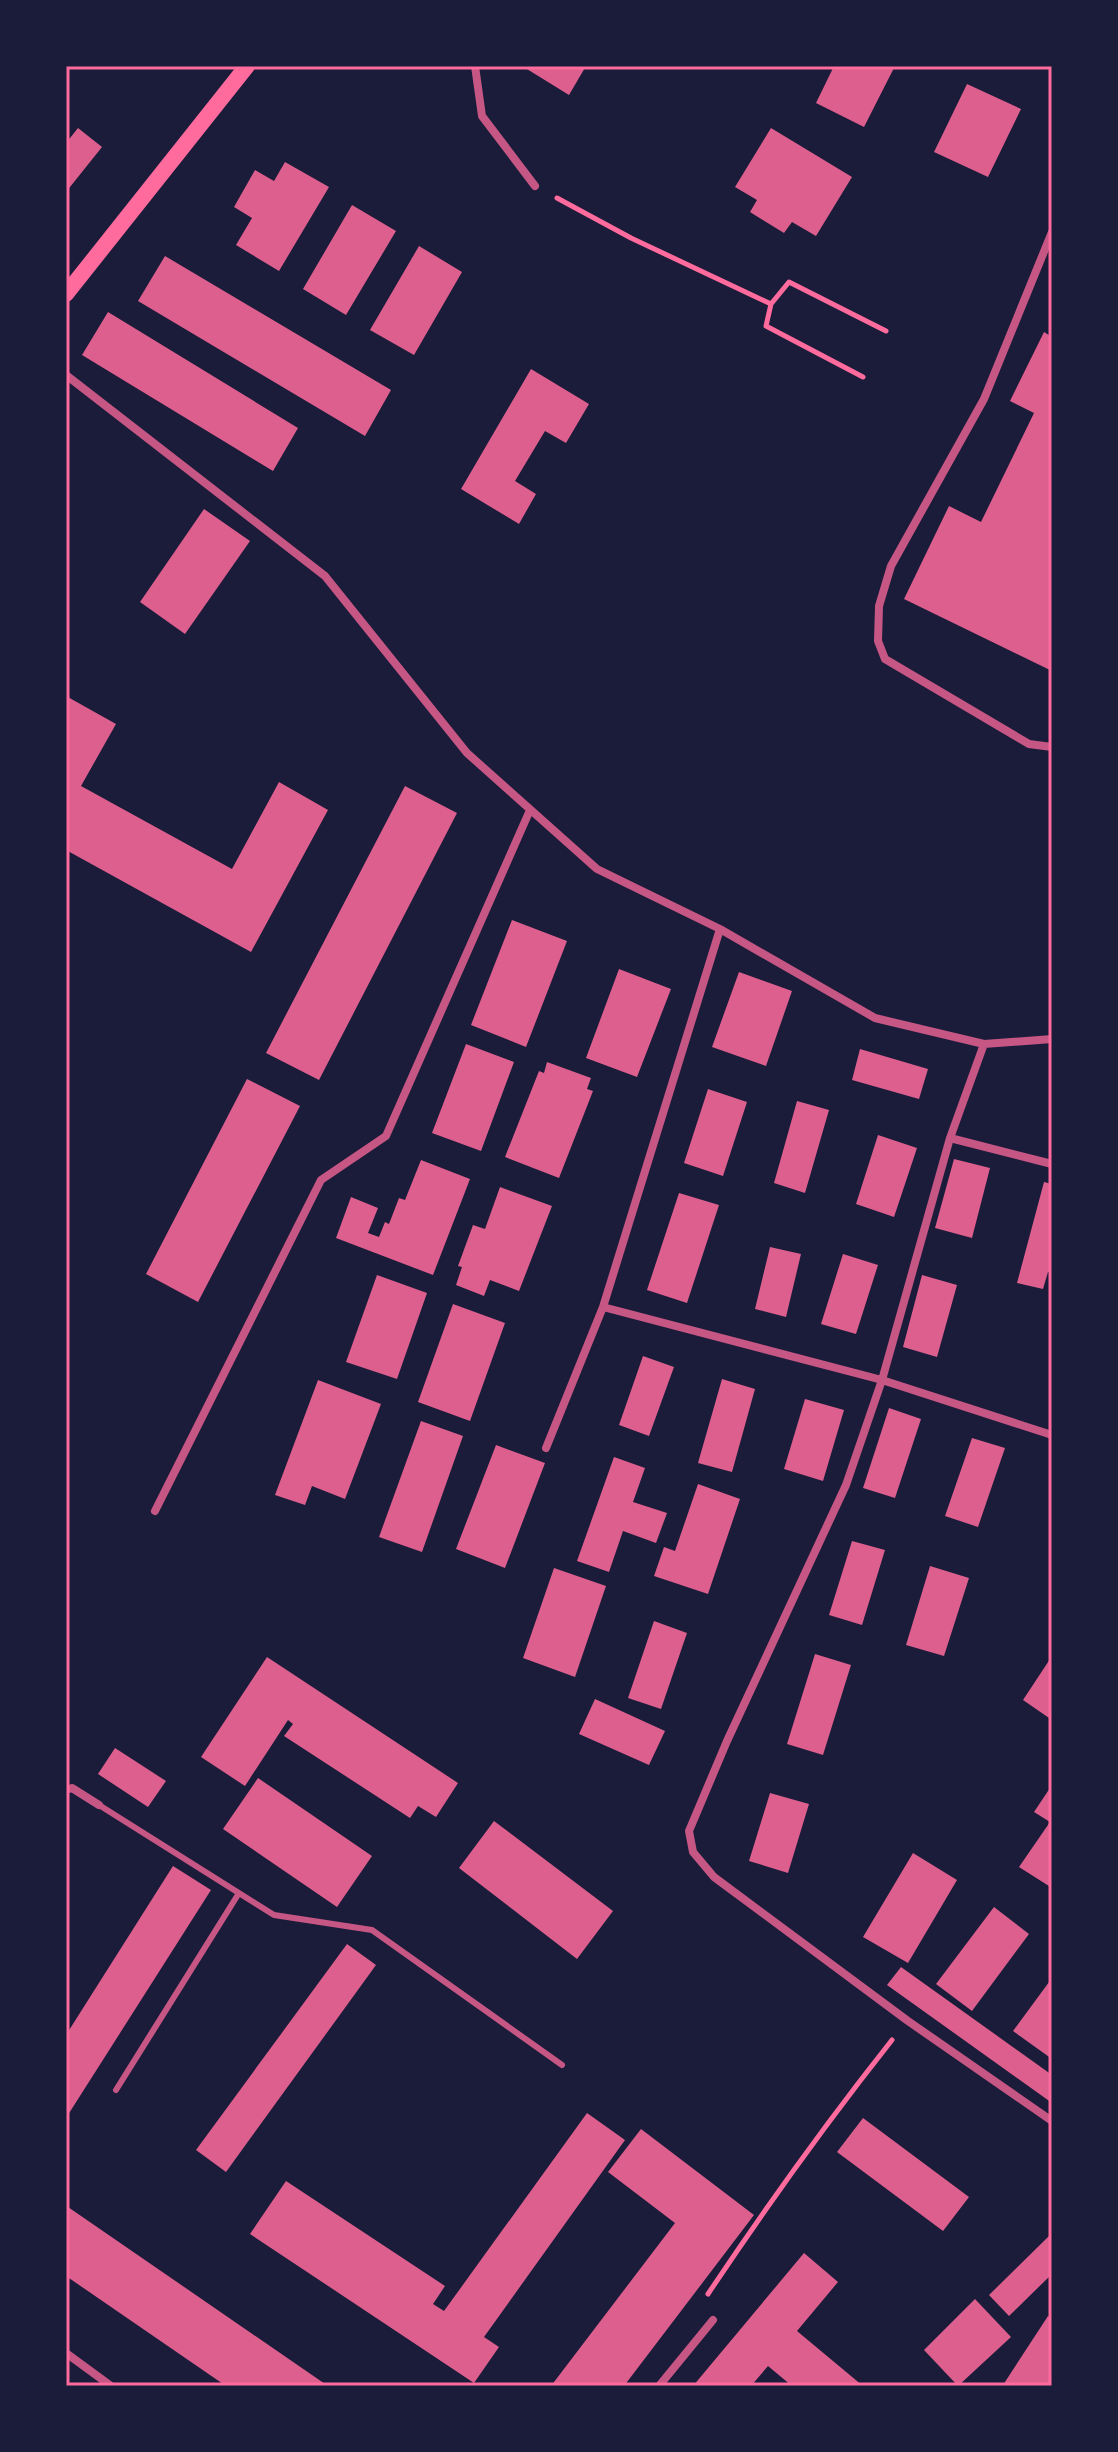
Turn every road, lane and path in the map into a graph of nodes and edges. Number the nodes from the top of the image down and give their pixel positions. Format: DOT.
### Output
graph roads {
  1 [pos="247,66"];
  2 [pos="475,66"];
  3 [pos="535,186"];
  4 [pos="561,200"];
  5 [pos="1052,232"];
  6 [pos="66,294"];
  7 [pos="771,304"];
  8 [pos="886,331"];
  9 [pos="66,375"];
  10 [pos="863,377"];
  11 [pos="1052,747"];
  12 [pos="530,810"];
  13 [pos="720,929"];
  14 [pos="1052,1039"];
  15 [pos="984,1044"];
  16 [pos="950,1138"];
  17 [pos="1052,1164"];
  18 [pos="603,1307"];
  19 [pos="882,1380"];
  20 [pos="1052,1435"];
  21 [pos="546,1448"];
  22 [pos="155,1511"];
  23 [pos="66,1790"];
  24 [pos="99,1805"];
  25 [pos="239,1893"];
  26 [pos="908,2021"];
  27 [pos="562,2065"];
  28 [pos="116,2090"];
  29 [pos="1052,2121"];
  30 [pos="713,2320"];
  31 [pos="66,2353"];
  32 [pos="111,2386"];
  33 [pos="659,2386"];
  1 -- 6 [label="main road"];
  2 -- 3 [label="street"];
  4 -- 7 [label="path"];
  5 -- 11 [label="street"];
  7 -- 8 [label="path"];
  7 -- 10 [label="path"];
  9 -- 12 [label="street"];
  12 -- 13 [label="street"];
  12 -- 22 [label="street"];
  13 -- 15 [label="street"];
  13 -- 18 [label="street"];
  14 -- 15 [label="street"];
  15 -- 16 [label="street"];
  16 -- 17 [label="street"];
  16 -- 19 [label="street"];
  18 -- 19 [label="street"];
  18 -- 21 [label="street"];
  19 -- 20 [label="street"];
  19 -- 26 [label="street"];
  23 -- 24 [label="street"];
  24 -- 25 [label="lane"];
  25 -- 27 [label="lane"];
  25 -- 28 [label="lane"];
  26 -- 29 [label="street"];
  26 -- 30 [label="path"];
  30 -- 33 [label="street"];
  31 -- 32 [label="street"];
}
